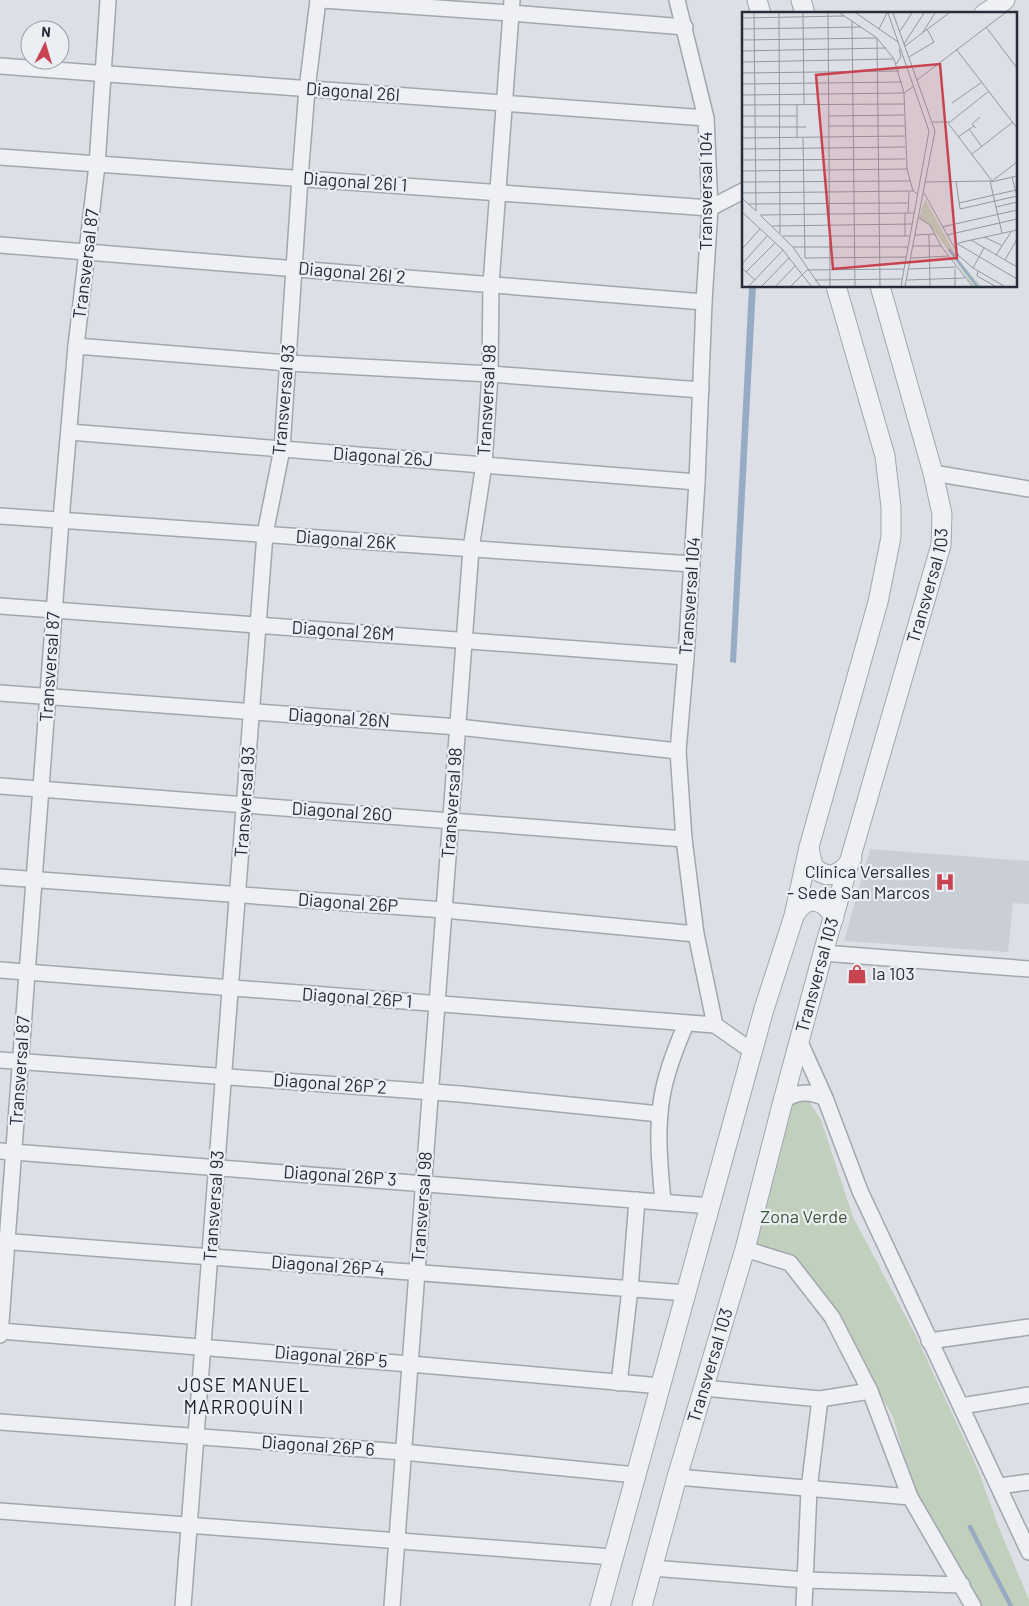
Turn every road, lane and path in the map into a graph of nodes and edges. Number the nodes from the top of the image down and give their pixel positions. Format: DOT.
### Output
graph roads {
  1 [pos="108,0"];
  2 [pos="318,0"];
  3 [pos="322,0"];
  4 [pos="677,0"];
  5 [pos="1005,0"];
  6 [pos="511,6"];
  7 [pos="987,12"];
  8 [pos="685,27"];
  9 [pos="0,66"];
  10 [pos="103,74"];
  11 [pos="307,89"];
  12 [pos="504,102"];
  13 [pos="706,118"];
  14 [pos="0,157"];
  15 [pos="97,165"];
  16 [pos="300,178"];
  17 [pos="497,192"];
  18 [pos="742,192"];
  19 [pos="710,208"];
  20 [pos="0,245"];
  21 [pos="88,252"];
  22 [pos="294,269"];
  23 [pos="490,284"];
  24 [pos="837,288"];
  25 [pos="881,288"];
  26 [pos="704,302"];
  27 [pos="76,346"];
  28 [pos="288,363"];
  29 [pos="490,374"];
  30 [pos="701,390"];
  31 [pos="69,432"];
  32 [pos="282,449"];
  33 [pos="484,464"];
  34 [pos="933,473"];
  35 [pos="697,482"];
  36 [pos="1029,489"];
  37 [pos="0,516"];
  38 [pos="61,520"];
  39 [pos="265,534"];
  40 [pos="471,549"];
  41 [pos="692,564"];
  42 [pos="0,606"];
  43 [pos="54,610"];
  44 [pos="258,625"];
  45 [pos="464,640"];
  46 [pos="686,657"];
  47 [pos="0,693"];
  48 [pos="48,696"];
  49 [pos="252,711"];
  50 [pos="458,727"];
  51 [pos="678,752"];
  52 [pos="0,786"];
  53 [pos="41,789"];
  54 [pos="244,805"];
  55 [pos="451,821"];
  56 [pos="684,839"];
  57 [pos="809,847"];
  58 [pos="852,858"];
  59 [pos="0,877"];
  60 [pos="34,880"];
  61 [pos="238,895"];
  62 [pos="444,910"];
  63 [pos="794,916"];
  64 [pos="834,918"];
  65 [pos="696,934"];
  66 [pos="823,953"];
  67 [pos="1029,969"];
  68 [pos="0,970"];
  69 [pos="27,972"];
  70 [pos="230,988"];
  71 [pos="437,1004"];
  72 [pos="686,1024"];
  73 [pos="715,1025"];
  74 [pos="799,1040"];
  75 [pos="752,1051"];
  76 [pos="0,1060"];
  77 [pos="21,1061"];
  78 [pos="224,1076"];
  79 [pos="430,1092"];
  80 [pos="825,1098"];
  81 [pos="782,1102"];
  82 [pos="660,1114"];
  83 [pos="7,1151"];
  84 [pos="217,1167"];
  85 [pos="424,1182"];
  86 [pos="637,1200"];
  87 [pos="662,1202"];
  88 [pos="711,1206"];
  89 [pos="4,1242"];
  90 [pos="745,1249"];
  91 [pos="210,1257"];
  92 [pos="417,1272"];
  93 [pos="630,1289"];
  94 [pos="687,1293"];
  95 [pos="1029,1327"];
  96 [pos="0,1332"];
  97 [pos="929,1341"];
  98 [pos="203,1347"];
  99 [pos="410,1364"];
  100 [pos="619,1382"];
  101 [pos="661,1386"];
  102 [pos="704,1388"];
  103 [pos="870,1391"];
  104 [pos="1029,1395"];
  105 [pos="820,1398"];
  106 [pos="961,1406"];
  107 [pos="0,1422"];
  108 [pos="196,1437"];
  109 [pos="404,1452"];
  110 [pos="636,1475"];
  111 [pos="677,1477"];
  112 [pos="1029,1482"];
  113 [pos="999,1486"];
  114 [pos="809,1489"];
  115 [pos="910,1497"];
  116 [pos="0,1511"];
  117 [pos="189,1525"];
  118 [pos="397,1541"];
  119 [pos="1029,1552"];
  120 [pos="614,1557"];
  121 [pos="652,1568"];
  122 [pos="805,1580"];
  123 [pos="962,1585"];
  124 [pos="183,1606"];
  125 [pos="392,1606"];
  126 [pos="600,1606"];
  127 [pos="642,1606"];
  128 [pos="804,1606"];
  129 [pos="973,1606"];
  1 -- 10 [label="street, Transversal 87"];
  2 -- 11 [label="street, Transversal 93"];
  3 -- 6 [label="street"];
  4 -- 8 [label="street"];
  5 -- 7 [label="street"];
  6 -- 8 [label="street"];
  6 -- 12 [label="street, Transversal 98"];
  8 -- 13 [label="street"];
  9 -- 10 [label="street, Diagonal 26I"];
  10 -- 11 [label="street, Diagonal 26I"];
  10 -- 15 [label="street, Transversal 87"];
  11 -- 12 [label="street, Diagonal 26I"];
  11 -- 16 [label="street, Transversal 93"];
  12 -- 13 [label="street, Diagonal 26I"];
  12 -- 17 [label="street, Transversal 98"];
  13 -- 19 [label="street, Transversal 104"];
  14 -- 15 [label="street, Diagonal 26I 1"];
  15 -- 16 [label="street, Diagonal 26I 1"];
  15 -- 21 [label="street, Transversal 87"];
  16 -- 17 [label="street, Diagonal 26I 1"];
  16 -- 22 [label="street, Transversal 93"];
  17 -- 19 [label="street, Diagonal 26I 1"];
  17 -- 23 [label="street, Transversal 98"];
  18 -- 19 [label="street"];
  19 -- 26 [label="street, Transversal 104"];
  20 -- 21 [label="street, Diagonal 26I 2"];
  21 -- 22 [label="street, Diagonal 26I 2"];
  21 -- 27 [label="street, Transversal 87"];
  22 -- 23 [label="street, Diagonal 26I 2"];
  22 -- 28 [label="street, Transversal 93"];
  23 -- 26 [label="street, Diagonal 26I 2"];
  23 -- 29 [label="street, Transversal 98"];
  24 -- 57 [label="street"];
  25 -- 34 [label="street, Transversal 103"];
  26 -- 30 [label="street, Transversal 104"];
  27 -- 28 [label="street"];
  27 -- 31 [label="street, Transversal 87"];
  28 -- 29 [label="street"];
  28 -- 32 [label="street, Transversal 93"];
  29 -- 30 [label="street"];
  29 -- 33 [label="street, Transversal 98"];
  30 -- 35 [label="street, Transversal 104"];
  31 -- 32 [label="street, Diagonal 26J"];
  31 -- 38 [label="street, Transversal 87"];
  32 -- 33 [label="street, Diagonal 26J"];
  32 -- 39 [label="street, Transversal 93"];
  33 -- 35 [label="street, Diagonal 26J"];
  33 -- 40 [label="street, Transversal 98"];
  34 -- 36 [label="street"];
  34 -- 58 [label="street, Transversal 103"];
  35 -- 41 [label="street, Transversal 104"];
  37 -- 38 [label="street, Diagonal 26K"];
  38 -- 39 [label="street, Diagonal 26K"];
  38 -- 43 [label="street, Transversal 87"];
  39 -- 40 [label="street, Diagonal 26K"];
  39 -- 44 [label="street, Transversal 93"];
  40 -- 41 [label="street, Diagonal 26K"];
  40 -- 45 [label="street, Transversal 98"];
  41 -- 46 [label="street, Transversal 104"];
  42 -- 43 [label="street, Diagonal 26M"];
  43 -- 44 [label="street, Diagonal 26M"];
  43 -- 48 [label="street, Transversal 87"];
  44 -- 45 [label="street, Diagonal 26M"];
  44 -- 49 [label="street, Transversal 93"];
  45 -- 46 [label="street, Diagonal 26M"];
  45 -- 50 [label="street, Transversal 98"];
  46 -- 51 [label="street, Transversal 104"];
  47 -- 48 [label="street, Diagonal 26N"];
  48 -- 49 [label="street, Diagonal 26N"];
  48 -- 53 [label="street, Transversal 87"];
  49 -- 50 [label="street, Diagonal 26N"];
  49 -- 54 [label="street, Transversal 93"];
  50 -- 51 [label="street, Diagonal 26N"];
  50 -- 55 [label="street, Transversal 98"];
  51 -- 56 [label="street, Transversal 104"];
  52 -- 53 [label="street, Diagonal 26O"];
  53 -- 54 [label="street, Diagonal 26O"];
  53 -- 60 [label="street, Transversal 87"];
  54 -- 55 [label="street, Diagonal 26O"];
  54 -- 61 [label="street, Transversal 93"];
  55 -- 56 [label="street, Diagonal 26O"];
  55 -- 62 [label="street, Transversal 98"];
  56 -- 65 [label="street, Transversal 104"];
  57 -- 58 [label="street"];
  57 -- 63 [label="street"];
  58 -- 64 [label="street, Transversal 103"];
  59 -- 60 [label="street, Diagonal 26P"];
  60 -- 61 [label="street, Diagonal 26P"];
  60 -- 69 [label="street, Transversal 87"];
  61 -- 62 [label="street, Diagonal 26P"];
  61 -- 70 [label="street, Transversal 93"];
  62 -- 65 [label="street, Diagonal 26P"];
  62 -- 71 [label="street, Transversal 98"];
  63 -- 64 [label="street"];
  63 -- 75 [label="street"];
  64 -- 66 [label="street, Transversal 103"];
  65 -- 73 [label="street, Transversal 104"];
  66 -- 67 [label="street"];
  66 -- 74 [label="street, Transversal 103"];
  68 -- 69 [label="street, Diagonal 26P 1"];
  69 -- 70 [label="street, Diagonal 26P 1"];
  69 -- 77 [label="street, Transversal 87"];
  70 -- 71 [label="street, Diagonal 26P 1"];
  70 -- 78 [label="street, Transversal 93"];
  71 -- 72 [label="street, Diagonal 26P 1"];
  71 -- 79 [label="street, Transversal 98"];
  72 -- 73 [label="street, Diagonal 26P 1"];
  72 -- 82 [label="street"];
  73 -- 75 [label="street"];
  74 -- 80 [label="street"];
  74 -- 81 [label="street, Transversal 103"];
  75 -- 88 [label="street"];
  76 -- 77 [label="street, Diagonal 26P 2"];
  77 -- 78 [label="street, Diagonal 26P 2"];
  77 -- 83 [label="street, Transversal 87"];
  78 -- 79 [label="street, Diagonal 26P 2"];
  78 -- 84 [label="street, Transversal 93"];
  79 -- 82 [label="street, Diagonal 26P 2"];
  79 -- 85 [label="street, Transversal 98"];
  80 -- 81 [label="street"];
  80 -- 97 [label="street"];
  81 -- 90 [label="street, Transversal 103"];
  82 -- 87 [label="street"];
  83 -- 84 [label="street, Diagonal 26P 3"];
  83 -- 89 [label="street, Transversal 87"];
  84 -- 85 [label="street, Diagonal 26P 3"];
  84 -- 91 [label="street, Transversal 93"];
  85 -- 86 [label="street, Diagonal 26P 3"];
  85 -- 92 [label="street, Transversal 98"];
  86 -- 87 [label="street, Diagonal 26P 3"];
  86 -- 93 [label="street"];
  87 -- 88 [label="street, Diagonal 26P 3"];
  88 -- 94 [label="street"];
  89 -- 91 [label="street, Diagonal 26P 4"];
  89 -- 96 [label="street, Transversal 87"];
  90 -- 102 [label="street, Transversal 103"];
  90 -- 103 [label="street"];
  91 -- 92 [label="street, Diagonal 26P 4"];
  91 -- 98 [label="street, Transversal 93"];
  92 -- 93 [label="street, Diagonal 26P 4"];
  92 -- 99 [label="street, Transversal 98"];
  93 -- 94 [label="street, Diagonal 26P 4"];
  93 -- 100 [label="street"];
  94 -- 101 [label="street"];
  95 -- 97 [label="street"];
  96 -- 98 [label="street, Diagonal 26P 5"];
  97 -- 106 [label="street"];
  98 -- 99 [label="street, Diagonal 26P 5"];
  98 -- 108 [label="street, Transversal 93"];
  99 -- 100 [label="street, Diagonal 26P 5"];
  99 -- 109 [label="street, Transversal 98"];
  100 -- 101 [label="street, Diagonal 26P 5"];
  101 -- 110 [label="street"];
  102 -- 105 [label="street"];
  102 -- 111 [label="street, Transversal 103"];
  103 -- 105 [label="street"];
  103 -- 115 [label="street"];
  104 -- 106 [label="street"];
  105 -- 114 [label="street"];
  106 -- 113 [label="street"];
  107 -- 108 [label="street, Diagonal 26P 6"];
  108 -- 109 [label="street, Diagonal 26P 6"];
  108 -- 117 [label="street, Transversal 93"];
  109 -- 110 [label="street, Diagonal 26P 6"];
  109 -- 118 [label="street, Transversal 98"];
  110 -- 120 [label="street"];
  111 -- 114 [label="street"];
  111 -- 121 [label="street, Transversal 103"];
  112 -- 113 [label="street"];
  113 -- 119 [label="street"];
  114 -- 115 [label="street"];
  114 -- 122 [label="street"];
  115 -- 123 [label="street"];
  116 -- 117 [label="street"];
  117 -- 118 [label="street"];
  117 -- 124 [label="street, Transversal 93"];
  118 -- 120 [label="street"];
  118 -- 125 [label="street, Transversal 98"];
  120 -- 126 [label="street"];
  121 -- 122 [label="street"];
  121 -- 127 [label="street, Transversal 103"];
  122 -- 123 [label="street"];
  122 -- 128 [label="street"];
  123 -- 129 [label="street"];
}
